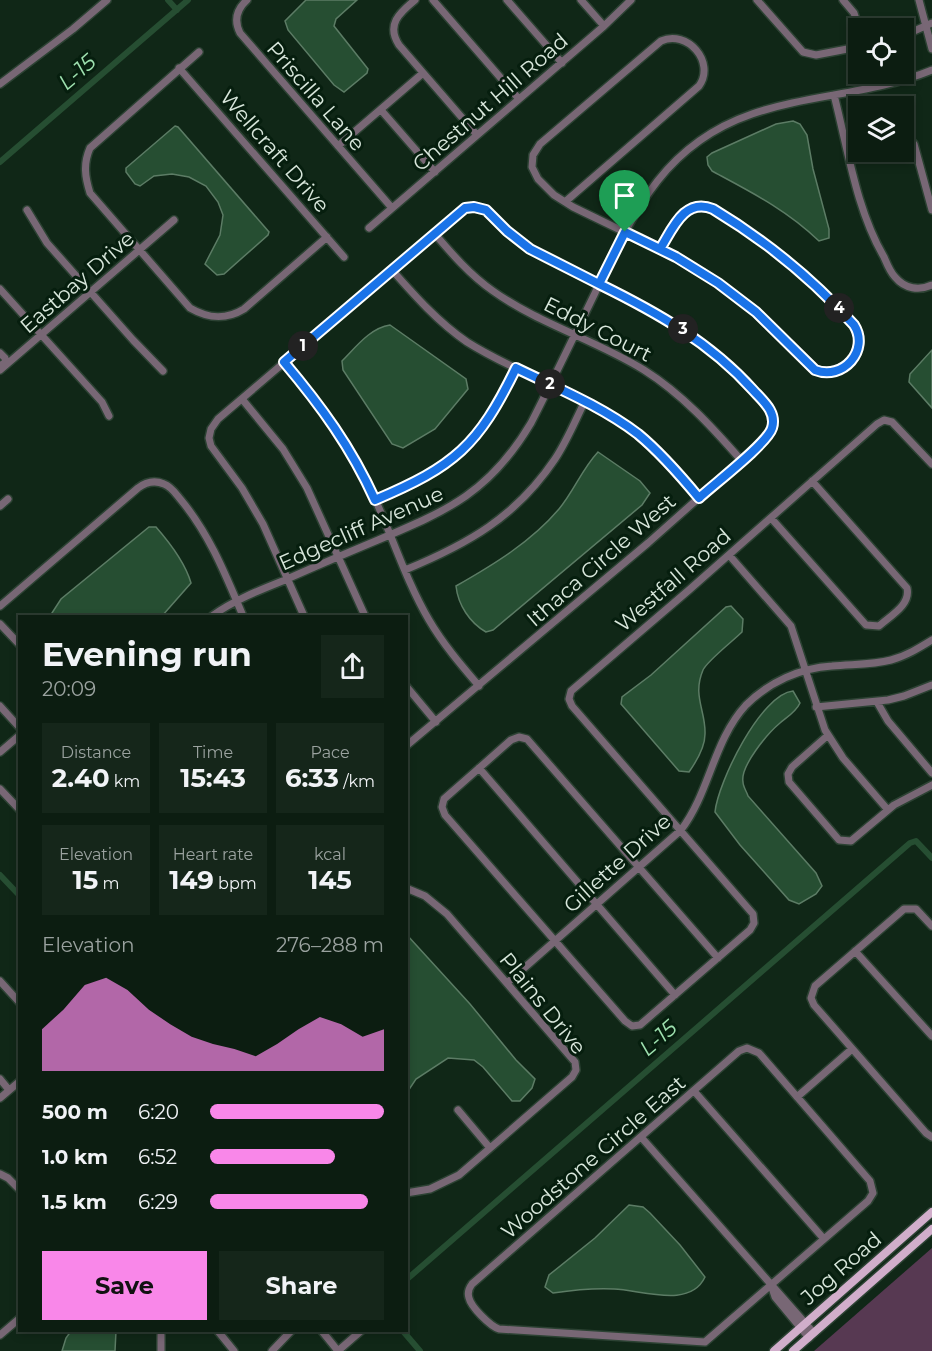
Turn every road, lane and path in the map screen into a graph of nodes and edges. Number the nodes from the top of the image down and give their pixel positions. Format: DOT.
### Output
graph roads {
  1 [pos="106,0"];
  2 [pos="247,0"];
  3 [pos="414,0"];
  4 [pos="433,0"];
  5 [pos="507,0"];
  6 [pos="581,0"];
  7 [pos="631,0"];
  8 [pos="756,0"];
  9 [pos="843,0"];
  10 [pos="919,0"];
  11 [pos="856,18"];
  12 [pos="929,25"];
  13 [pos="604,26"];
  14 [pos="914,31"];
  15 [pos="848,48"];
  16 [pos="932,49"];
  17 [pos="199,52"];
  18 [pos="562,63"];
  19 [pos="179,68"];
  20 [pos="932,70"];
  21 [pos="423,73"];
  22 [pos="0,83"];
  23 [pos="834,95"];
  24 [pos="519,99"];
  25 [pos="381,110"];
  26 [pos="477,135"];
  27 [pos="848,136"];
  28 [pos="845,137"];
  29 [pos="914,144"];
  30 [pos="338,146"];
  31 [pos="435,172"];
  32 [pos="565,202"];
  33 [pos="392,208"];
  34 [pos="27,210"];
  35 [pos="932,210"];
  36 [pos="174,220"];
  37 [pos="369,228"];
  38 [pos="625,232"];
  39 [pos="434,233"];
  40 [pos="327,237"];
  41 [pos="660,249"];
  42 [pos="140,250"];
  43 [pos="344,257"];
  44 [pos="392,270"];
  45 [pos="599,284"];
  46 [pos="932,285"];
  47 [pos="0,289"];
  48 [pos="90,292"];
  49 [pos="575,334"];
  50 [pos="41,335"];
  51 [pos="0,352"];
  52 [pos="284,362"];
  53 [pos="3,364"];
  54 [pos="516,368"];
  55 [pos="0,370"];
  56 [pos="164,371"];
  57 [pos="550,385"];
  58 [pos="242,399"];
  59 [pos="585,401"];
  60 [pos="109,416"];
  61 [pos="741,460"];
  62 [pos="932,464"];
  63 [pos="812,481"];
  64 [pos="699,498"];
  65 [pos="8,499"];
  66 [pos="375,500"];
  67 [pos="0,506"];
  68 [pos="771,518"];
  69 [pos="390,535"];
  70 [pos="729,555"];
  71 [pos="339,557"];
  72 [pos="405,570"];
  73 [pos="288,579"];
  74 [pos="236,601"];
  75 [pos="0,606"];
  76 [pos="214,615"];
  77 [pos="243,615"];
  78 [pos="304,615"];
  79 [pos="365,615"];
  80 [pos="0,624"];
  81 [pos="932,640"];
  82 [pos="18,643"];
  83 [pos="805,670"];
  84 [pos="932,685"];
  85 [pos="479,686"];
  86 [pos="408,688"];
  87 [pos="877,702"];
  88 [pos="0,706"];
  89 [pos="816,707"];
  90 [pos="436,722"];
  91 [pos="18,726"];
  92 [pos="827,736"];
  93 [pos="18,737"];
  94 [pos="408,744"];
  95 [pos="0,752"];
  96 [pos="479,768"];
  97 [pos="932,773"];
  98 [pos="932,785"];
  99 [pos="0,789"];
  100 [pos="18,808"];
  101 [pos="888,810"];
  102 [pos="681,830"];
  103 [pos="639,868"];
  104 [pos="408,889"];
  105 [pos="597,904"];
  106 [pos="932,926"];
  107 [pos="555,941"];
  108 [pos="855,951"];
  109 [pos="718,958"];
  110 [pos="0,981"];
  111 [pos="507,982"];
  112 [pos="675,995"];
  113 [pos="18,1001"];
  114 [pos="932,1036"];
  115 [pos="852,1049"];
  116 [pos="0,1079"];
  117 [pos="18,1083"];
  118 [pos="9,1090"];
  119 [pos="694,1091"];
  120 [pos="797,1097"];
  121 [pos="0,1098"];
  122 [pos="458,1110"];
  123 [pos="641,1137"];
  124 [pos="932,1137"];
  125 [pos="490,1148"];
  126 [pos="0,1174"];
  127 [pos="18,1188"];
  128 [pos="408,1193"];
  129 [pos="932,1212"];
  130 [pos="932,1229"];
  131 [pos="824,1239"];
  132 [pos="771,1285"];
  133 [pos="18,1320"];
  134 [pos="803,1326"];
  135 [pos="219,1332"];
  136 [pos="290,1332"];
  137 [pos="323,1332"];
  138 [pos="360,1332"];
  139 [pos="0,1335"];
  140 [pos="160,1335"];
  141 [pos="811,1335"];
  142 [pos="161,1351"];
  143 [pos="234,1351"];
  144 [pos="272,1351"];
  145 [pos="338,1351"];
  146 [pos="774,1351"];
  147 [pos="793,1351"];
  1 -- 22 [label="street"];
  2 -- 30 [label="street, Priscilla Lane"];
  3 -- 21 [label="street"];
  4 -- 24 [label="street"];
  5 -- 18 [label="street"];
  6 -- 13 [label="street"];
  7 -- 13 [label="street, Chestnut Hill Road"];
  8 -- 15 [label="street"];
  9 -- 11 [label="street"];
  10 -- 12 [label="street"];
  12 -- 14 [label="street"];
  12 -- 16 [label="street"];
  13 -- 18 [label="street, Chestnut Hill Road"];
  17 -- 19 [label="street"];
  18 -- 24 [label="street, Chestnut Hill Road"];
  19 -- 40 [label="street, Wellcraft Drive"];
  19 -- 42 [label="street"];
  20 -- 23 [label="street, Edgecliff Avenue"];
  21 -- 25 [label="street"];
  21 -- 26 [label="street"];
  23 -- 28 [label="street"];
  23 -- 38 [label="street, Edgecliff Avenue"];
  24 -- 26 [label="street, Chestnut Hill Road"];
  25 -- 30 [label="street"];
  25 -- 31 [label="street"];
  26 -- 31 [label="street, Chestnut Hill Road"];
  27 -- 28 [label="street"];
  28 -- 46 [label="street"];
  29 -- 35 [label="street"];
  30 -- 33 [label="street, Priscilla Lane"];
  31 -- 33 [label="street, Chestnut Hill Road"];
  32 -- 32 [label="street"];
  32 -- 38 [label="street"];
  33 -- 37 [label="street, Chestnut Hill Road"];
  34 -- 48 [label="street"];
  36 -- 42 [label="street, Eastbay Drive"];
  38 -- 41 [label="street"];
  38 -- 45 [label="street, Edgecliff Avenue"];
  39 -- 44 [label="street"];
  39 -- 45 [label="street"];
  39 -- 49 [label="street, Eddy Court"];
  40 -- 42 [label="street"];
  40 -- 43 [label="street, Wellcraft Drive"];
  41 -- 41 [label="street"];
  42 -- 48 [label="street, Eastbay Drive"];
  44 -- 52 [label="street"];
  44 -- 54 [label="street"];
  45 -- 49 [label="street, Edgecliff Avenue"];
  45 -- 61 [label="street, Ithaca Circle West"];
  47 -- 50 [label="street"];
  48 -- 50 [label="street, Eastbay Drive"];
  48 -- 56 [label="street"];
  49 -- 57 [label="street, Edgecliff Avenue"];
  49 -- 61 [label="street, Eddy Court"];
  50 -- 53 [label="street, Eastbay Drive"];
  50 -- 60 [label="street"];
  51 -- 53 [label="street"];
  52 -- 58 [label="street"];
  52 -- 66 [label="street"];
  53 -- 55 [label="street, Eastbay Drive"];
  54 -- 57 [label="street"];
  54 -- 66 [label="street"];
  57 -- 59 [label="street"];
  57 -- 69 [label="street, Edgecliff Avenue"];
  58 -- 71 [label="street"];
  58 -- 73 [label="street"];
  59 -- 64 [label="street"];
  59 -- 72 [label="street"];
  61 -- 64 [label="street, Ithaca Circle West"];
  62 -- 63 [label="street, Westfall Road"];
  63 -- 68 [label="street, Westfall Road"];
  63 -- 68 [label="street"];
  64 -- 85 [label="street, Ithaca Circle West"];
  65 -- 67 [label="street"];
  66 -- 69 [label="street"];
  68 -- 70 [label="street, Westfall Road"];
  69 -- 71 [label="street, Edgecliff Avenue"];
  69 -- 72 [label="street"];
  70 -- 83 [label="street"];
  70 -- 102 [label="street, Westfall Road"];
  71 -- 73 [label="street, Edgecliff Avenue"];
  71 -- 79 [label="street"];
  72 -- 85 [label="street"];
  73 -- 74 [label="street, Edgecliff Avenue"];
  73 -- 78 [label="street"];
  74 -- 75 [label="street"];
  74 -- 76 [label="street, Edgecliff Avenue"];
  74 -- 77 [label="street"];
  80 -- 82 [label="street"];
  81 -- 83 [label="street, Gillette Drive"];
  83 -- 89 [label="street"];
  83 -- 102 [label="street, Gillette Drive"];
  84 -- 87 [label="street"];
  85 -- 90 [label="street, Ithaca Circle West"];
  86 -- 90 [label="street"];
  87 -- 89 [label="street"];
  87 -- 97 [label="street"];
  88 -- 91 [label="street"];
  89 -- 92 [label="street"];
  90 -- 94 [label="street, Ithaca Circle West"];
  92 -- 101 [label="street"];
  92 -- 101 [label="street"];
  93 -- 95 [label="street"];
  96 -- 103 [label="street"];
  96 -- 105 [label="street"];
  96 -- 107 [label="street"];
  98 -- 101 [label="street"];
  99 -- 100 [label="street"];
  102 -- 103 [label="street, Gillette Drive"];
  102 -- 109 [label="street"];
  103 -- 105 [label="street, Gillette Drive"];
  103 -- 109 [label="street"];
  104 -- 111 [label="street, Plains Drive"];
  105 -- 107 [label="street, Gillette Drive"];
  105 -- 112 [label="street"];
  106 -- 108 [label="street"];
  107 -- 111 [label="street, Gillette Drive"];
  107 -- 112 [label="street"];
  108 -- 114 [label="street"];
  108 -- 115 [label="street"];
  109 -- 112 [label="street"];
  110 -- 113 [label="street"];
  111 -- 125 [label="street, Plains Drive"];
  115 -- 120 [label="street"];
  115 -- 124 [label="street"];
  116 -- 118 [label="street"];
  117 -- 118 [label="street"];
  118 -- 121 [label="street"];
  119 -- 120 [label="street, Woodstone Circle East"];
  119 -- 123 [label="street, Woodstone Circle East"];
  119 -- 131 [label="street"];
  120 -- 131 [label="street"];
  122 -- 125 [label="street"];
  123 -- 132 [label="street"];
  123 -- 132 [label="street, Woodstone Circle East"];
  125 -- 128 [label="street, Plains Drive"];
  126 -- 127 [label="street"];
  129 -- 134 [label="main road, Jog Road"];
  130 -- 141 [label="main road, Jog Road"];
  131 -- 132 [label="street"];
  132 -- 134 [label="street"];
  133 -- 139 [label="street"];
  134 -- 141 [label="street"];
  134 -- 146 [label="main road, Jog Road"];
  135 -- 143 [label="street"];
  136 -- 144 [label="street"];
  137 -- 145 [label="street"];
  138 -- 145 [label="street"];
  140 -- 142 [label="street"];
  141 -- 147 [label="main road, Jog Road"];
}
